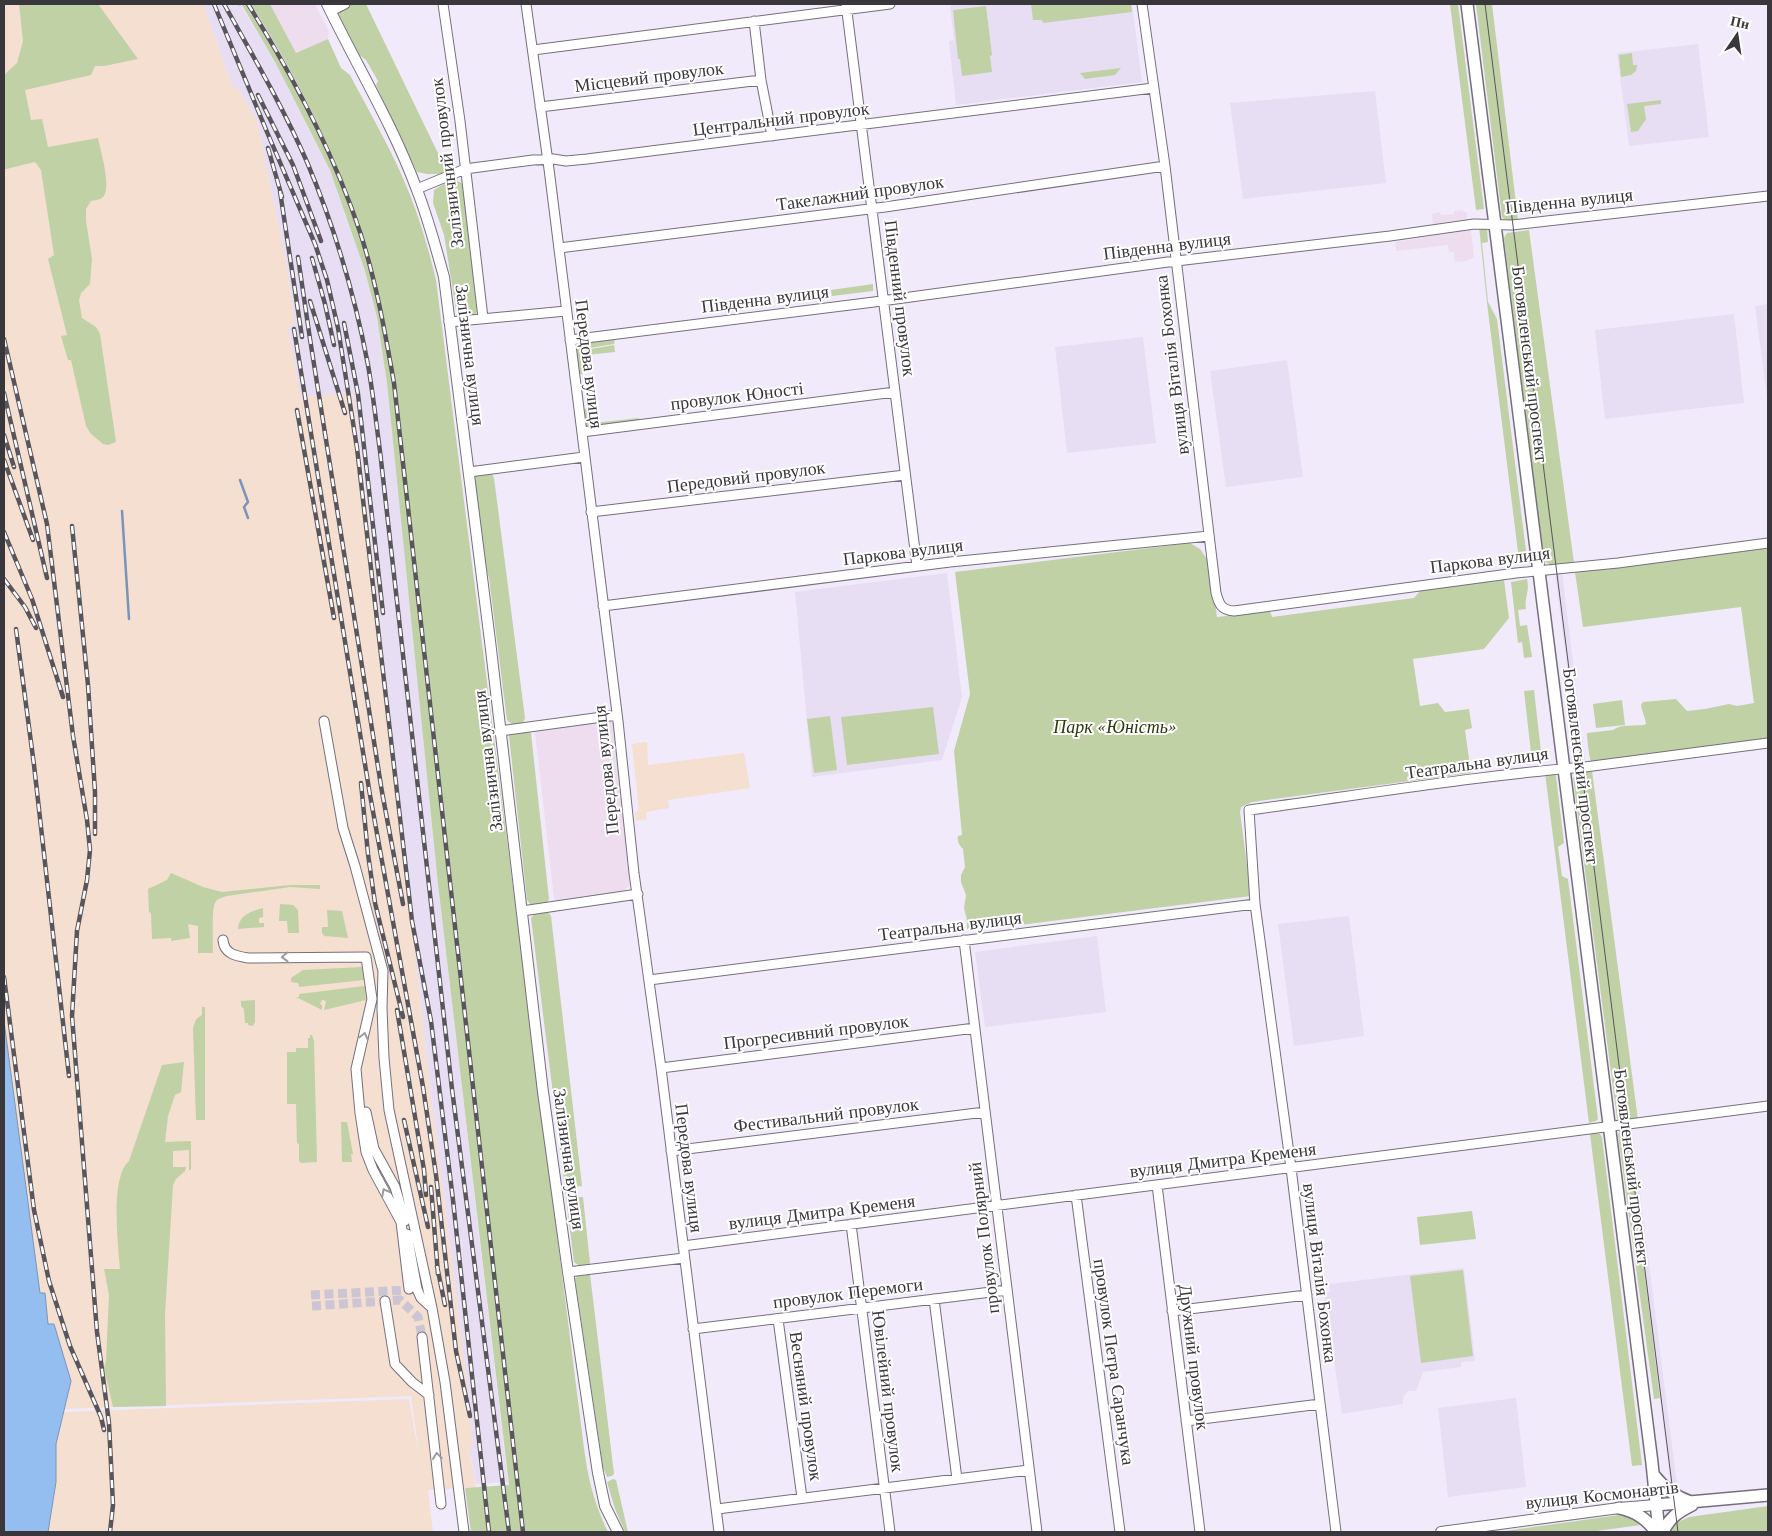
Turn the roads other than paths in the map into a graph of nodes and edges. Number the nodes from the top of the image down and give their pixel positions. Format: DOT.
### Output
graph roads {
  1 [pos="345,4"];
  2 [pos="443,4"];
  3 [pos="526,4"];
  4 [pos="890,4"];
  5 [pos="1142,4"];
  6 [pos="1467,4"];
  7 [pos="846,6"];
  8 [pos="329,7"];
  9 [pos="754,21"];
  10 [pos="533,50"];
  11 [pos="761,80"];
  12 [pos="1153,88"];
  13 [pos="540,107"];
  14 [pos="861,125"];
  15 [pos="772,136"];
  16 [pos="548,159"];
  17 [pos="1165,166"];
  18 [pos="464,169"];
  19 [pos="417,189"];
  20 [pos="1768,196"];
  21 [pos="872,208"];
  22 [pos="1494,224"];
  23 [pos="559,248"];
  24 [pos="1176,261"];
  25 [pos="883,300"];
  26 [pos="566,310"];
  27 [pos="483,318"];
  28 [pos="449,322"];
  29 [pos="570,340"];
  30 [pos="895,392"];
  31 [pos="582,432"];
  32 [pos="584,457"];
  33 [pos="469,472"];
  34 [pos="905,475"];
  35 [pos="591,512"];
  36 [pos="1209,536"];
  37 [pos="1768,543"];
  38 [pos="917,566"];
  39 [pos="1538,570"];
  40 [pos="1219,604"];
  41 [pos="603,606"];
  42 [pos="617,715"];
  43 [pos="324,721"];
  44 [pos="500,731"];
  45 [pos="1768,743"];
  46 [pos="1564,768"];
  47 [pos="1249,810"];
  48 [pos="638,894"];
  49 [pos="1255,904"];
  50 [pos="522,911"];
  51 [pos="223,940"];
  52 [pos="964,940"];
  53 [pos="649,980"];
  54 [pos="974,1028"];
  55 [pos="661,1068"];
  56 [pos="1768,1106"];
  57 [pos="366,1112"];
  58 [pos="985,1112"];
  59 [pos="1609,1127"];
  60 [pos="671,1151"];
  61 [pos="1291,1168"];
  62 [pos="1157,1185"];
  63 [pos="1076,1195"];
  64 [pos="997,1205"];
  65 [pos="851,1224"];
  66 [pos="682,1246"];
  67 [pos="684,1258"];
  68 [pos="568,1272"];
  69 [pos="409,1289"];
  70 [pos="1006,1290"];
  71 [pos="1306,1296"];
  72 [pos="934,1299"];
  73 [pos="385,1301"];
  74 [pos="432,1308"];
  75 [pos="861,1308"];
  76 [pos="1172,1311"];
  77 [pos="778,1318"];
  78 [pos="693,1329"];
  79 [pos="422,1337"];
  80 [pos="429,1395"];
  81 [pos="1320,1404"];
  82 [pos="1186,1421"];
  83 [pos="1029,1470"];
  84 [pos="1653,1474"];
  85 [pos="957,1479"];
  86 [pos="884,1488"];
  87 [pos="1768,1495"];
  88 [pos="802,1498"];
  89 [pos="1696,1503"];
  90 [pos="442,1504"];
  91 [pos="1656,1505"];
  92 [pos="1620,1508"];
  93 [pos="717,1509"];
  94 [pos="464,1532"];
  95 [pos="618,1532"];
  96 [pos="719,1532"];
  97 [pos="890,1532"];
  98 [pos="1037,1532"];
  99 [pos="1120,1532"];
  100 [pos="1200,1532"];
  101 [pos="1336,1532"];
  102 [pos="1441,1532"];
  103 [pos="1657,1532"];
  104 [pos="1663,1532"];
  1 -- 8 [label="street"];
  2 -- 18 [label="street, Залізничний провулок"];
  3 -- 10 [label="street, Передова вулиця"];
  4 -- 7 [label="street"];
  5 -- 12 [label="street, вулиця Віталія Бохонка"];
  6 -- 22 [label="main road, Богоявленський проспект"];
  7 -- 9 [label="street"];
  7 -- 14 [label="street, Південний провулок"];
  8 -- 19 [label="street, Залізнична вулиця"];
  9 -- 10 [label="street"];
  9 -- 11 [label="street"];
  10 -- 13 [label="street, Передова вулиця"];
  11 -- 13 [label="street, Місцевий провулок"];
  11 -- 15 [label="street"];
  12 -- 14 [label="street, Центральний провулок"];
  12 -- 17 [label="street, вулиця Віталія Бохонка"];
  13 -- 16 [label="street, Передова вулиця"];
  14 -- 15 [label="street, Центральний провулок"];
  14 -- 21 [label="street, Південний провулок"];
  15 -- 16 [label="street, Центральний провулок"];
  16 -- 18 [label="street, Центральний провулок"];
  16 -- 23 [label="street, Передова вулиця"];
  17 -- 21 [label="street, Такелажний провулок"];
  17 -- 24 [label="street, вулиця Віталія Бохонка"];
  18 -- 19 [label="street, Центральний провулок"];
  18 -- 27 [label="street, Залізничний провулок"];
  19 -- 28 [label="street, Залізнична вулиця"];
  20 -- 22 [label="street, Південна вулиця"];
  21 -- 23 [label="street, Такелажний провулок"];
  21 -- 25 [label="street, Південний провулок"];
  22 -- 24 [label="street, Південна вулиця"];
  22 -- 39 [label="main road, Богоявленський проспект"];
  23 -- 26 [label="street, Передова вулиця"];
  24 -- 25 [label="street, Південна вулиця"];
  24 -- 36 [label="street, вулиця Віталія Бохонка"];
  25 -- 29 [label="street, Південна вулиця"];
  25 -- 30 [label="street, Південний провулок"];
  26 -- 27 [label="street"];
  26 -- 29 [label="street, Передова вулиця"];
  27 -- 28 [label="street"];
  28 -- 33 [label="street, Залізнична вулиця"];
  29 -- 31 [label="street, Передова вулиця"];
  30 -- 31 [label="street, провулок Юності"];
  30 -- 34 [label="street, Південний провулок"];
  31 -- 32 [label="street, Передова вулиця"];
  32 -- 33 [label="street"];
  32 -- 35 [label="street, Передова вулиця"];
  33 -- 44 [label="street, Залізнична вулиця"];
  34 -- 35 [label="street, Передовий провулок"];
  34 -- 38 [label="street, Південний провулок"];
  35 -- 41 [label="street, Передова вулиця"];
  36 -- 38 [label="street, Паркова вулиця"];
  36 -- 40 [label="street, вулиця Віталія Бохонка"];
  37 -- 39 [label="street, Паркова вулиця"];
  38 -- 41 [label="street, Паркова вулиця"];
  39 -- 40 [label="street, Паркова вулиця"];
  39 -- 46 [label="main road, Богоявленський проспект"];
  41 -- 42 [label="street, Передова вулиця"];
  42 -- 44 [label="street"];
  42 -- 48 [label="street, Передова вулиця"];
  43 -- 74 [label="street"];
  44 -- 50 [label="street, Залізнична вулиця"];
  45 -- 46 [label="street, Театральна вулиця"];
  46 -- 47 [label="street, Театральна вулиця"];
  46 -- 59 [label="main road, Богоявленський проспект"];
  47 -- 49 [label="street, вулиця Віталія Бохонка"];
  48 -- 50 [label="street"];
  48 -- 53 [label="street, Передова вулиця"];
  49 -- 52 [label="street, Театральна вулиця"];
  49 -- 61 [label="street, вулиця Віталія Бохонка"];
  50 -- 68 [label="street, Залізнична вулиця"];
  69 -- 51 [label="street, one-way"];
  52 -- 53 [label="street, Театральна вулиця"];
  52 -- 54 [label="street, провулок Полярний"];
  53 -- 55 [label="street, Передова вулиця"];
  54 -- 55 [label="street, Прогресивний провулок"];
  54 -- 58 [label="street, провулок Полярний"];
  55 -- 60 [label="street, Передова вулиця"];
  56 -- 59 [label="street, вулиця Дмитра Кременя"];
  57 -- 74 [label="street"];
  58 -- 60 [label="street, Фестивальний провулок"];
  58 -- 64 [label="street, провулок Полярний"];
  59 -- 61 [label="street, вулиця Дмитра Кременя"];
  59 -- 84 [label="main road, Богоявленський проспект"];
  60 -- 66 [label="street, Передова вулиця"];
  61 -- 62 [label="street, вулиця Дмитра Кременя"];
  61 -- 71 [label="street, вулиця Віталія Бохонка"];
  62 -- 63 [label="street, вулиця Дмитра Кременя"];
  62 -- 76 [label="street, Дружний провулок"];
  63 -- 64 [label="street, вулиця Дмитра Кременя"];
  63 -- 99 [label="street, провулок Петра Саранчука"];
  64 -- 65 [label="street, вулиця Дмитра Кременя"];
  64 -- 70 [label="street, провулок Полярний"];
  65 -- 66 [label="street, вулиця Дмитра Кременя"];
  65 -- 75 [label="street, Ювілейний провулок"];
  66 -- 67 [label="street, Передова вулиця"];
  67 -- 68 [label="street"];
  67 -- 78 [label="street, Передова вулиця"];
  68 -- 95 [label="street, Залізнична вулиця"];
  70 -- 72 [label="street, провулок Перемоги"];
  70 -- 83 [label="street, провулок Полярний"];
  71 -- 76 [label="street"];
  71 -- 81 [label="street, вулиця Віталія Бохонка"];
  72 -- 75 [label="street, провулок Перемоги"];
  72 -- 85 [label="street"];
  73 -- 80 [label="street"];
  74 -- 94 [label="street"];
  75 -- 77 [label="street, провулок Перемоги"];
  75 -- 86 [label="street, Ювілейний провулок"];
  76 -- 82 [label="street, Дружний провулок"];
  77 -- 78 [label="street, провулок Перемоги"];
  77 -- 88 [label="street, Весняний провулок"];
  78 -- 93 [label="street, Передова вулиця"];
  79 -- 80 [label="street"];
  90 -- 80 [label="street, one-way"];
  81 -- 82 [label="street"];
  81 -- 101 [label="street, вулиця Віталія Бохонка"];
  82 -- 100 [label="street, Дружний провулок"];
  83 -- 85 [label="street"];
  83 -- 98 [label="street, провулок Полярний"];
  84 -- 89 [label="main road"];
  84 -- 91 [label="main road, Богоявленський проспект"];
  85 -- 86 [label="street"];
  86 -- 88 [label="street"];
  86 -- 97 [label="street, Ювілейний провулок"];
  87 -- 89 [label="main road, вулиця Космонавтів"];
  88 -- 93 [label="street"];
  89 -- 91 [label="main road, вулиця Космонавтів"];
  89 -- 104 [label="main road"];
  91 -- 92 [label="street, вулиця Космонавтів"];
  91 -- 103 [label="main road, Богоявленський проспект"];
  92 -- 102 [label="street, вулиця Космонавтів"];
  92 -- 103 [label="main road"];
  93 -- 96 [label="street, Передова вулиця"];
}
